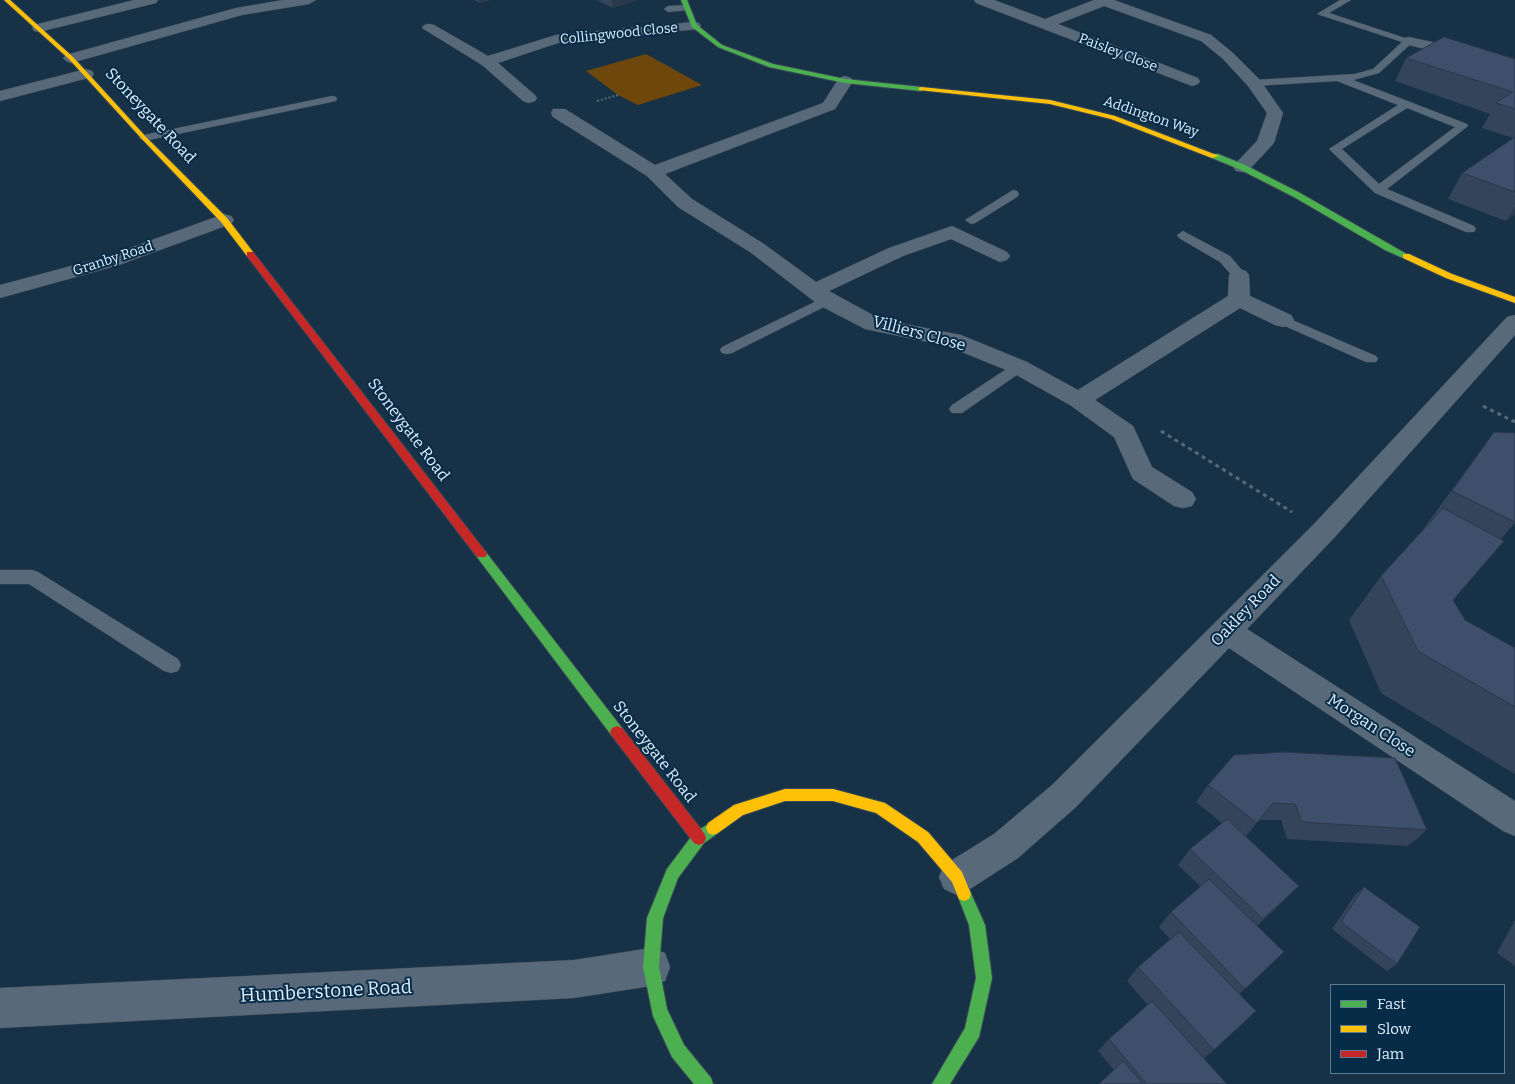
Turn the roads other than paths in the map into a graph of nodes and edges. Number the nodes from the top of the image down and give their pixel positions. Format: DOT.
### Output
graph roads {
  1 [pos="7,0"];
  2 [pos="152,0"];
  3 [pos="309,0"];
  4 [pos="981,0"];
  5 [pos="1105,0"];
  6 [pos="1347,0"];
  7 [pos="685,4"];
  8 [pos="668,9"];
  9 [pos="1045,24"];
  10 [pos="694,26"];
  11 [pos="40,28"];
  12 [pos="429,28"];
  13 [pos="1409,41"];
  14 [pos="71,58"];
  15 [pos="487,62"];
  16 [pos="1515,71"];
  17 [pos="86,74"];
  18 [pos="1338,78"];
  19 [pos="845,81"];
  20 [pos="1192,81"];
  21 [pos="1254,83"];
  22 [pos="0,96"];
  23 [pos="530,98"];
  24 [pos="332,99"];
  25 [pos="1407,104"];
  26 [pos="559,113"];
  27 [pos="144,138"];
  28 [pos="1242,167"];
  29 [pos="653,172"];
  30 [pos="1379,190"];
  31 [pos="1013,194"];
  32 [pos="224,220"];
  33 [pos="971,220"];
  34 [pos="1470,229"];
  35 [pos="952,232"];
  36 [pos="1183,235"];
  37 [pos="1000,256"];
  38 [pos="1239,275"];
  39 [pos="0,292"];
  40 [pos="821,295"];
  41 [pos="1239,299"];
  42 [pos="1515,300"];
  43 [pos="1283,320"];
  44 [pos="1515,322"];
  45 [pos="727,350"];
  46 [pos="1371,360"];
  47 [pos="1019,367"];
  48 [pos="1078,400"];
  49 [pos="957,409"];
  50 [pos="1183,499"];
  51 [pos="0,577"];
  52 [pos="1227,631"];
  53 [pos="171,665"];
  54 [pos="1515,820"];
  55 [pos="699,838"];
  56 [pos="957,877"];
  57 [pos="651,967"];
  58 [pos="0,1008"];
  59 [pos="705,1084"];
  60 [pos="940,1084"];
  1 -- 11 [label="street, Stoneygate Road"];
  2 -- 11 [label="street"];
  3 -- 14 [label="street, Stoneygate Road"];
  4 -- 9 [label="street, Paisley Close"];
  5 -- 9 [label="street, Paisley Close"];
  5 -- 21 [label="street, Paisley Close"];
  6 -- 13 [label="lane"];
  7 -- 8 [label="lane"];
  7 -- 10 [label="street, Addington Way"];
  9 -- 20 [label="street, Paisley Close"];
  10 -- 15 [label="street, Collingwood Close"];
  10 -- 19 [label="street, Addington Way"];
  11 -- 14 [label="street, Stoneygate Road"];
  12 -- 15 [label="street"];
  13 -- 16 [label="street"];
  13 -- 18 [label="lane"];
  14 -- 17 [label="street, Stoneygate Road"];
  15 -- 23 [label="street"];
  17 -- 22 [label="street"];
  17 -- 27 [label="street, Stoneygate Road"];
  18 -- 21 [label="lane"];
  18 -- 25 [label="lane"];
  19 -- 28 [label="street, Addington Way"];
  19 -- 29 [label="street"];
  21 -- 28 [label="street, Paisley Close"];
  24 -- 27 [label="lane"];
  25 -- 30 [label="lane"];
  25 -- 30 [label="lane"];
  26 -- 29 [label="street, Villiers Close"];
  27 -- 32 [label="street, Stoneygate Road"];
  28 -- 42 [label="street, Addington Way"];
  29 -- 40 [label="street, Villiers Close"];
  30 -- 34 [label="lane"];
  31 -- 33 [label="lane"];
  32 -- 39 [label="street, Granby Road"];
  32 -- 55 [label="street, Stoneygate Road"];
  33 -- 35 [label="street"];
  35 -- 37 [label="street"];
  35 -- 40 [label="street"];
  36 -- 38 [label="lane"];
  38 -- 41 [label="street"];
  40 -- 45 [label="lane"];
  40 -- 47 [label="street, Villiers Close"];
  41 -- 43 [label="street"];
  41 -- 48 [label="street"];
  43 -- 46 [label="lane"];
  44 -- 52 [label="street, Oakley Road"];
  47 -- 48 [label="street, Villiers Close"];
  47 -- 49 [label="lane"];
  48 -- 50 [label="street, Villiers Close"];
  51 -- 53 [label="lane"];
  52 -- 54 [label="street, Morgan Close"];
  52 -- 56 [label="street, Oakley Road"];
  55 -- 56 [label="street"];
  55 -- 57 [label="street"];
  56 -- 60 [label="street"];
  57 -- 58 [label="street, Humberstone Road"];
  57 -- 59 [label="street"];
}
